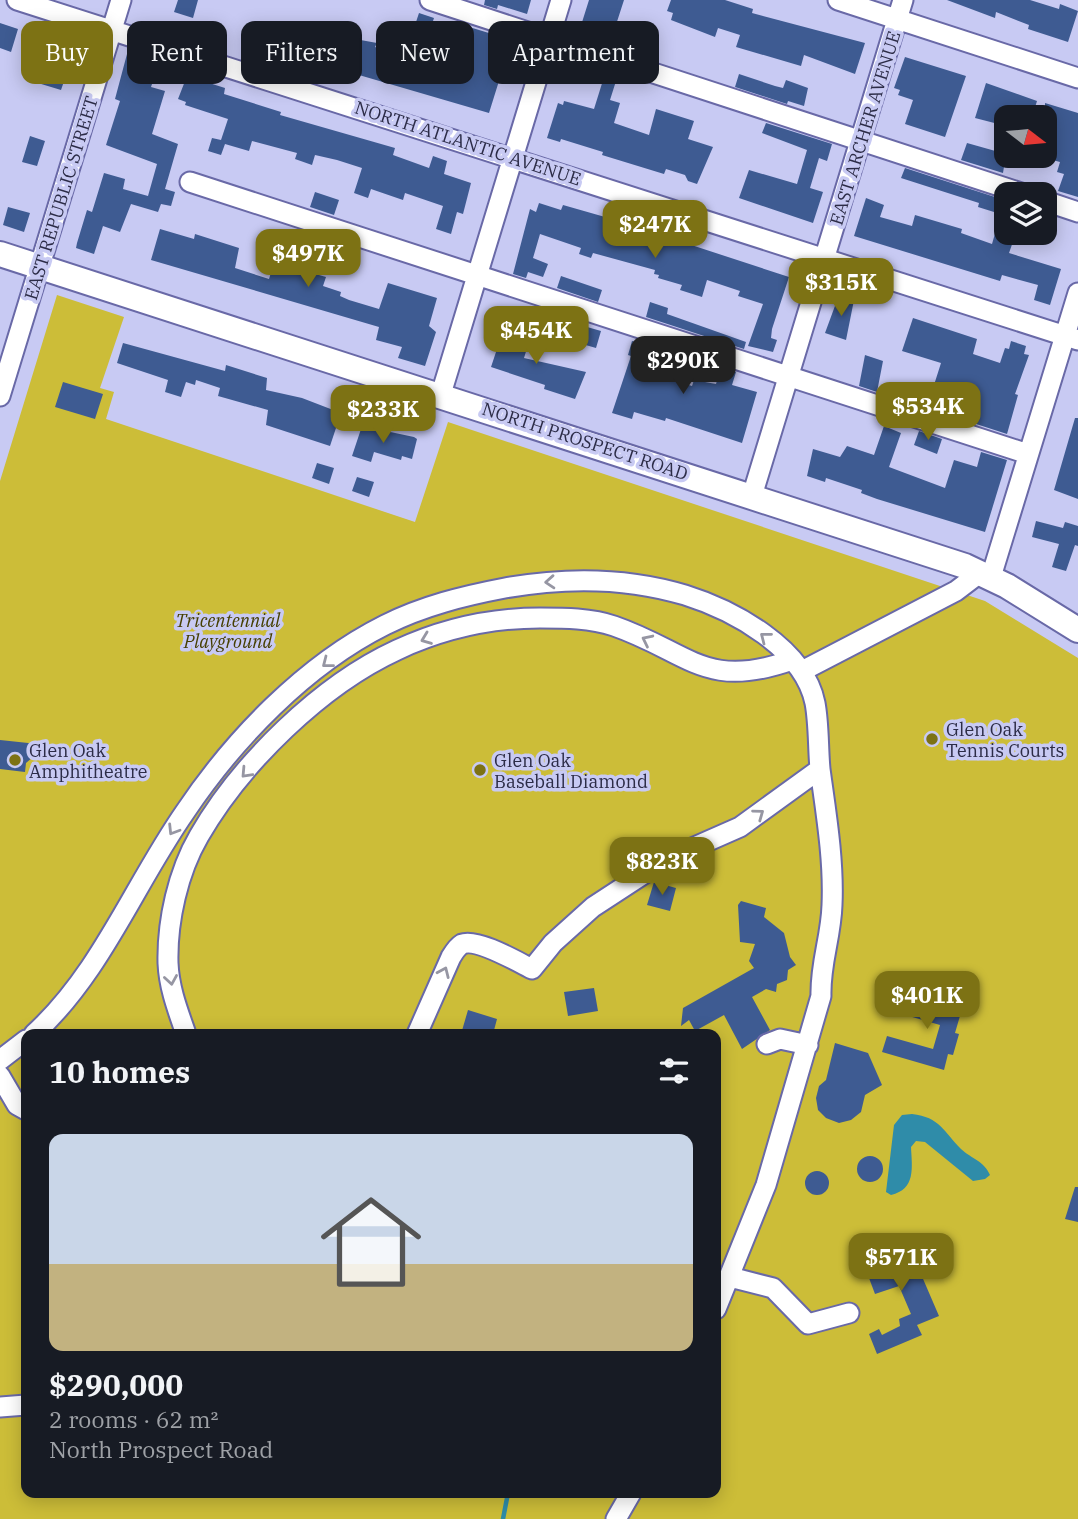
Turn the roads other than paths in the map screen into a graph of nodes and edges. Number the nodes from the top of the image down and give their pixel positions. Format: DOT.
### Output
graph roads {
  1 [pos="17,0"];
  2 [pos="121,0"];
  3 [pos="430,0"];
  4 [pos="561,0"];
  5 [pos="838,0"];
  6 [pos="903,0"];
  7 [pos="897,19"];
  8 [pos="84,21"];
  9 [pos="494,21"];
  10 [pos="555,21"];
  11 [pos="113,27"];
  12 [pos="113,30"];
  13 [pos="659,74"];
  14 [pos="1078,78"];
  15 [pos="96,84"];
  16 [pos="535,84"];
  17 [pos="862,140"];
  18 [pos="513,157"];
  19 [pos="190,182"];
  20 [pos="994,184"];
  21 [pos="1057,205"];
  22 [pos="1078,212"];
  23 [pos="0,254"];
  24 [pos="826,261"];
  25 [pos="40,266"];
  26 [pos="477,275"];
  27 [pos="1078,293"];
  28 [pos="1072,338"];
  29 [pos="789,377"];
  30 [pos="441,394"];
  31 [pos="0,396"];
  32 [pos="1028,454"];
  33 [pos="752,496"];
  34 [pos="986,575"];
  35 [pos="1078,630"];
  36 [pos="797,666"];
  37 [pos="820,769"];
  38 [pos="183,871"];
  39 [pos="146,873"];
  40 [pos="39,1029"];
  41 [pos="184,1029"];
  42 [pos="419,1029"];
  43 [pos="21,1044"];
  44 [pos="767,1044"];
  45 [pos="808,1045"];
  46 [pos="0,1060"];
  47 [pos="0,1076"];
  48 [pos="21,1107"];
  49 [pos="730,1277"];
  50 [pos="721,1297"];
  51 [pos="849,1313"];
  52 [pos="21,1405"];
  53 [pos="0,1407"];
  54 [pos="628,1498"];
  55 [pos="616,1519"];
  1 -- 8 [label="street, NORTH ATLANTIC AVENUE"];
  2 -- 11 [label="street, EAST REPUBLIC STREET"];
  3 -- 9 [label="street"];
  4 -- 10 [label="street"];
  5 -- 7 [label="street"];
  6 -- 7 [label="street, EAST ARCHER AVENUE"];
  7 -- 14 [label="street"];
  7 -- 17 [label="street, EAST ARCHER AVENUE"];
  12 -- 18 [label="street, NORTH ATLANTIC AVENUE"];
  13 -- 17 [label="street"];
  15 -- 25 [label="street, EAST REPUBLIC STREET"];
  16 -- 18 [label="street"];
  17 -- 20 [label="street"];
  17 -- 24 [label="street, EAST ARCHER AVENUE"];
  18 -- 24 [label="street, NORTH ATLANTIC AVENUE"];
  18 -- 26 [label="street"];
  19 -- 26 [label="street"];
  21 -- 22 [label="street"];
  23 -- 25 [label="main road, NORTH PROSPECT ROAD"];
  24 -- 28 [label="street, NORTH ATLANTIC AVENUE"];
  24 -- 29 [label="street, EAST ARCHER AVENUE"];
  25 -- 30 [label="main road, NORTH PROSPECT ROAD"];
  25 -- 31 [label="street, EAST REPUBLIC STREET"];
  26 -- 29 [label="street"];
  26 -- 30 [label="street"];
  27 -- 28 [label="street"];
  28 -- 32 [label="street"];
  29 -- 32 [label="street"];
  29 -- 33 [label="street, EAST ARCHER AVENUE"];
  30 -- 33 [label="main road, NORTH PROSPECT ROAD"];
  32 -- 34 [label="street"];
  33 -- 34 [label="main road, NORTH PROSPECT ROAD"];
  34 -- 35 [label="main road, NORTH PROSPECT ROAD"];
  34 -- 36 [label="street"];
  36 -- 37 [label="street"];
  36 -- 38 [label="street, one-way"];
  36 -- 39 [label="street, one-way"];
  42 -- 37 [label="street, one-way"];
  37 -- 45 [label="street"];
  38 -- 39 [label="street"];
  38 -- 41 [label="street, one-way"];
  39 -- 40 [label="street"];
  43 -- 46 [label="street"];
  44 -- 45 [label="street"];
  45 -- 49 [label="street"];
  47 -- 48 [label="street"];
  49 -- 50 [label="street"];
  49 -- 51 [label="street"];
  52 -- 53 [label="street"];
  54 -- 55 [label="street"];
}
